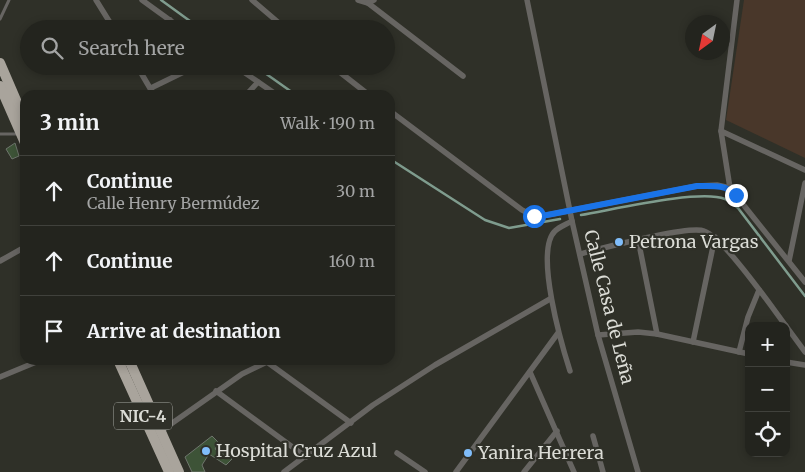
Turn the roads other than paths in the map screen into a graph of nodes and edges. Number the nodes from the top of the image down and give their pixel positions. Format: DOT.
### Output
graph roads {
  1 [pos="9,0"];
  2 [pos="96,0"];
  3 [pos="142,0"];
  4 [pos="252,0"];
  5 [pos="358,0"];
  6 [pos="374,0"];
  7 [pos="527,0"];
  8 [pos="737,0"];
  9 [pos="368,3"];
  10 [pos="0,19"];
  11 [pos="108,20"];
  12 [pos="170,20"];
  13 [pos="275,20"];
  14 [pos="390,20"];
  15 [pos="395,24"];
  16 [pos="0,63"];
  17 [pos="143,75"];
  18 [pos="178,75"];
  19 [pos="248,75"];
  20 [pos="343,75"];
  21 [pos="463,76"];
  22 [pos="258,82"];
  23 [pos="0,86"];
  24 [pos="151,88"];
  25 [pos="251,90"];
  26 [pos="270,90"];
  27 [pos="363,90"];
  28 [pos="20,109"];
  29 [pos="395,115"];
  30 [pos="20,131"];
  31 [pos="721,131"];
  32 [pos="0,134"];
  33 [pos="20,137"];
  34 [pos="805,170"];
  35 [pos="805,182"];
  36 [pos="730,188"];
  37 [pos="570,210"];
  38 [pos="572,221"];
  39 [pos="715,237"];
  40 [pos="638,239"];
  41 [pos="20,250"];
  42 [pos="580,254"];
  43 [pos="0,261"];
  44 [pos="789,261"];
  45 [pos="805,282"];
  46 [pos="760,290"];
  47 [pos="550,299"];
  48 [pos="783,322"];
  49 [pos="790,331"];
  50 [pos="558,333"];
  51 [pos="657,334"];
  52 [pos="598,335"];
  53 [pos="693,342"];
  54 [pos="740,352"];
  55 [pos="805,352"];
  56 [pos="745,353"];
  57 [pos="790,363"];
  58 [pos="28,365"];
  59 [pos="120,365"];
  60 [pos="131,365"];
  61 [pos="261,365"];
  62 [pos="274,365"];
  63 [pos="805,365"];
  64 [pos="570,371"];
  65 [pos="530,372"];
  66 [pos="0,376"];
  67 [pos="216,391"];
  68 [pos="351,423"];
  69 [pos="161,431"];
  70 [pos="557,431"];
  71 [pos="593,436"];
  72 [pos="397,452"];
  73 [pos="306,457"];
  74 [pos="169,472"];
  75 [pos="179,472"];
  76 [pos="284,472"];
  77 [pos="425,472"];
  78 [pos="456,472"];
  79 [pos="524,472"];
  80 [pos="574,472"];
  81 [pos="603,472"];
  82 [pos="638,472"];
  1 -- 10 [label="lane"];
  2 -- 11 [label="street"];
  3 -- 12 [label="street"];
  4 -- 13 [label="street"];
  5 -- 9 [label="street"];
  6 -- 9 [label="street"];
  7 -- 37 [label="street, Calle Casa de Leña"];
  8 -- 31 [label="street"];
  9 -- 14 [label="street"];
  15 -- 21 [label="street"];
  16 -- 28 [label="highway"];
  17 -- 24 [label="street"];
  18 -- 24 [label="street"];
  19 -- 22 [label="street"];
  20 -- 27 [label="street"];
  22 -- 25 [label="street"];
  22 -- 26 [label="street"];
  23 -- 30 [label="highway"];
  29 -- 37 [label="street"];
  31 -- 34 [label="street"];
  31 -- 36 [label="street"];
  32 -- 33 [label="lane"];
  35 -- 44 [label="street"];
  36 -- 37 [label="street"];
  36 -- 44 [label="street"];
  37 -- 38 [label="street, Calle Casa de Leña"];
  38 -- 42 [label="street, Calle Casa de Leña"];
  38 -- 47 [label="street"];
  39 -- 40 [label="street"];
  39 -- 46 [label="street"];
  39 -- 53 [label="street"];
  40 -- 42 [label="street"];
  40 -- 51 [label="street"];
  41 -- 43 [label="street"];
  42 -- 52 [label="street, Calle Casa de Leña"];
  44 -- 45 [label="street"];
  46 -- 48 [label="street"];
  46 -- 54 [label="street"];
  47 -- 50 [label="street"];
  47 -- 68 [label="street"];
  49 -- 55 [label="street"];
  50 -- 64 [label="street"];
  50 -- 65 [label="street"];
  51 -- 52 [label="street"];
  51 -- 53 [label="street"];
  52 -- 82 [label="street, Calle Casa de Leña"];
  53 -- 54 [label="street"];
  54 -- 56 [label="street"];
  57 -- 63 [label="street"];
  58 -- 66 [label="street"];
  59 -- 74 [label="highway, NIC-4"];
  60 -- 69 [label="highway, NIC-4"];
  61 -- 67 [label="street"];
  62 -- 68 [label="street"];
  65 -- 70 [label="street"];
  65 -- 78 [label="street"];
  67 -- 69 [label="street"];
  67 -- 73 [label="street"];
  68 -- 73 [label="street"];
  69 -- 75 [label="highway, NIC-4"];
  70 -- 79 [label="street"];
  70 -- 80 [label="street"];
  71 -- 81 [label="street"];
  72 -- 77 [label="street"];
  73 -- 76 [label="street"];
}
